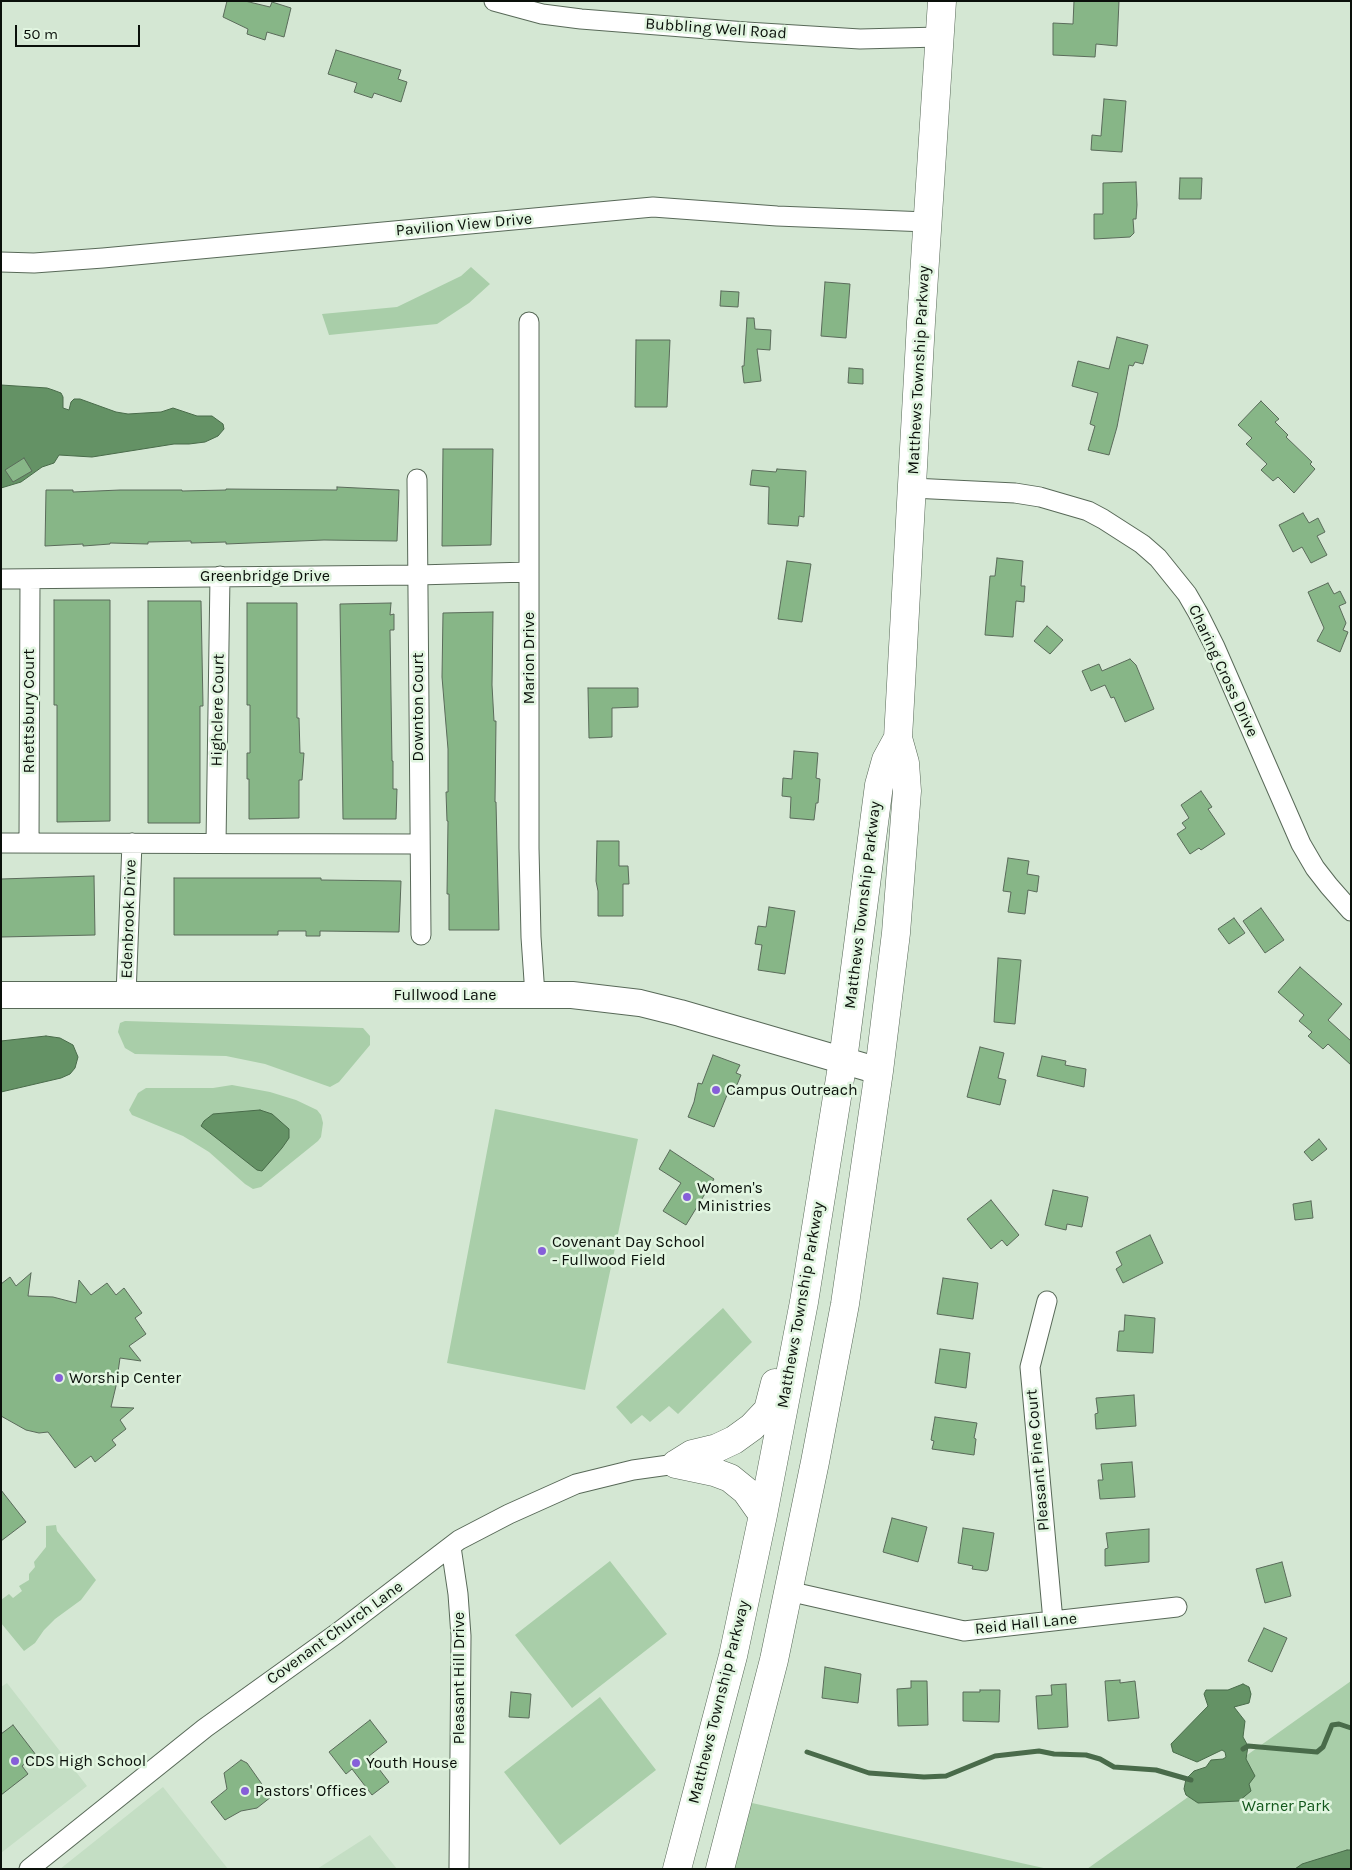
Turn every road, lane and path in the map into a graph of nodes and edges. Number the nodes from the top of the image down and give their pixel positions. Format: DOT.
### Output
graph roads {
  1 [pos="494,1"];
  2 [pos="942,1"];
  3 [pos="939,37"];
  4 [pos="927,222"];
  5 [pos="1,262"];
  6 [pos="529,322"];
  7 [pos="417,479"];
  8 [pos="912,488"];
  9 [pos="529,572"];
  10 [pos="417,575"];
  11 [pos="220,576"];
  12 [pos="30,578"];
  13 [pos="1,579"];
  14 [pos="898,738"];
  15 [pos="1,843"];
  16 [pos="29,843"];
  17 [pos="132,843"];
  18 [pos="216,843"];
  19 [pos="420,844"];
  20 [pos="1351,911"];
  21 [pos="421,935"];
  22 [pos="1,994"];
  23 [pos="126,995"];
  24 [pos="535,995"];
  25 [pos="843,1060"];
  26 [pos="879,1071"];
  27 [pos="1047,1301"];
  28 [pos="804,1302"];
  29 [pos="676,1464"];
  30 [pos="763,1515"];
  31 [pos="451,1547"];
  32 [pos="788,1591"];
  33 [pos="1177,1607"];
  34 [pos="1053,1621"];
  35 [pos="29,1869"];
  36 [pos="459,1869"];
  37 [pos="677,1869"];
  38 [pos="720,1869"];
  1 -- 3 [label="street, Bubbling Well Road"];
  2 -- 3 [label="main road, Matthews Township Parkway"];
  3 -- 4 [label="main road, Matthews Township Parkway"];
  4 -- 5 [label="street, Pavilion View Drive"];
  4 -- 8 [label="main road, Matthews Township Parkway"];
  6 -- 9 [label="street, Marion Drive"];
  7 -- 10 [label="street, Downton Court"];
  8 -- 14 [label="main road, Matthews Township Parkway"];
  8 -- 20 [label="street, Charing Cross Drive"];
  9 -- 10 [label="street, Greenbridge Drive"];
  9 -- 24 [label="street, Marion Drive"];
  10 -- 11 [label="street, Greenbridge Drive"];
  10 -- 19 [label="street, Downton Court"];
  11 -- 12 [label="street, Greenbridge Drive"];
  11 -- 18 [label="street, Highclere Court"];
  12 -- 13 [label="street, Greenbridge Drive"];
  12 -- 16 [label="street, Rhettsbury Court"];
  14 -- 25 [label="main road, Matthews Township Parkway"];
  14 -- 26 [label="main road, Matthews Township Parkway"];
  15 -- 16 [label="street"];
  16 -- 17 [label="street"];
  17 -- 18 [label="street"];
  17 -- 23 [label="street, Edenbrook Drive"];
  18 -- 19 [label="street"];
  19 -- 21 [label="street, Downton Court"];
  22 -- 23 [label="street, Fullwood Lane"];
  23 -- 24 [label="street, Fullwood Lane"];
  24 -- 25 [label="street, Fullwood Lane"];
  25 -- 26 [label="street, Fullwood Lane"];
  25 -- 28 [label="main road, Matthews Township Parkway"];
  26 -- 32 [label="main road, Matthews Township Parkway"];
  27 -- 34 [label="street, Pleasant Pine Court"];
  28 -- 29 [label="main road"];
  28 -- 30 [label="main road, Matthews Township Parkway"];
  29 -- 30 [label="main road"];
  29 -- 31 [label="street, Covenant Church Lane"];
  30 -- 37 [label="main road, Matthews Township Parkway"];
  31 -- 35 [label="street, Covenant Church Lane"];
  31 -- 36 [label="street, Pleasant Hill Drive"];
  32 -- 34 [label="street, Reid Hall Lane"];
  32 -- 38 [label="main road, Matthews Township Parkway"];
  33 -- 34 [label="street, Reid Hall Lane"];
}
